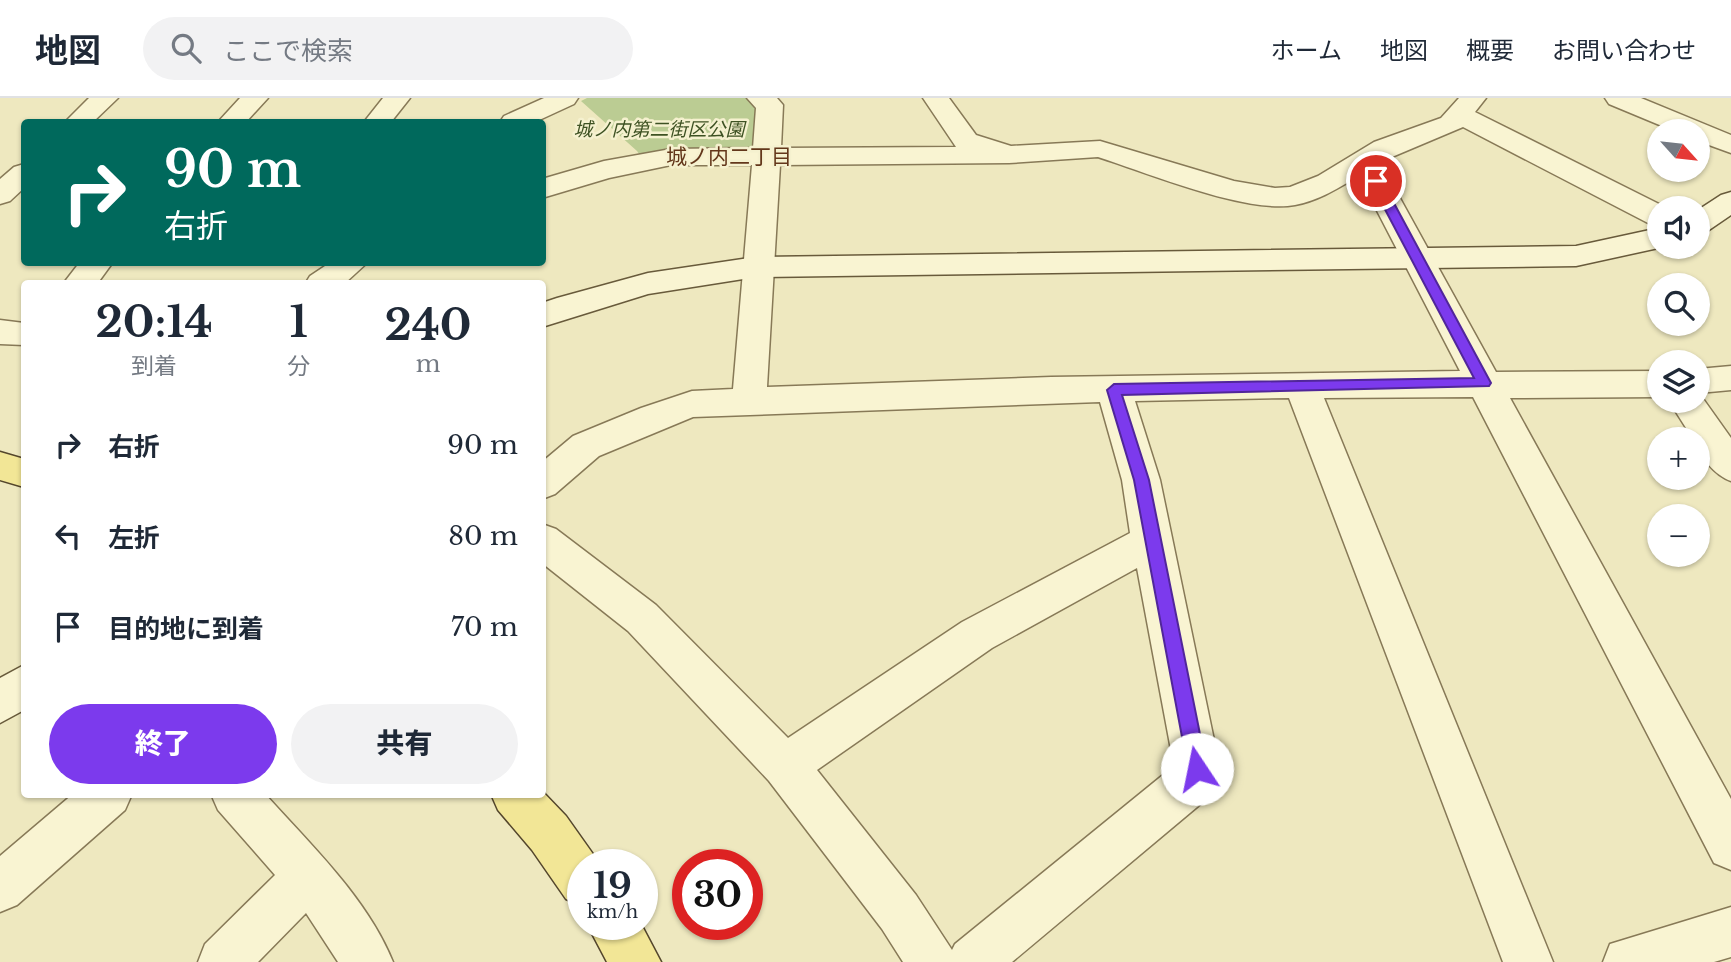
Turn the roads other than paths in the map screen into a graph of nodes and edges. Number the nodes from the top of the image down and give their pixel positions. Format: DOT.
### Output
graph roads {
  1 [pos="105,98"];
  2 [pos="255,98"];
  3 [pos="397,98"];
  4 [pos="565,98"];
  5 [pos="760,98"];
  6 [pos="936,98"];
  7 [pos="1618,98"];
  8 [pos="1466,106"];
  9 [pos="81,119"];
  10 [pos="234,119"];
  11 [pos="380,119"];
  12 [pos="520,119"];
  13 [pos="1731,145"];
  14 [pos="1009,155"];
  15 [pos="766,156"];
  16 [pos="1364,159"];
  17 [pos="21,176"];
  18 [pos="546,188"];
  19 [pos="0,195"];
  20 [pos="1731,201"];
  21 [pos="1647,209"];
  22 [pos="1710,215"];
  23 [pos="1647,241"];
  24 [pos="1417,258"];
  25 [pos="95,266"];
  26 [pos="348,266"];
  27 [pos="355,266"];
  28 [pos="756,267"];
  29 [pos="83,280"];
  30 [pos="327,280"];
  31 [pos="371,280"];
  32 [pos="546,314"];
  33 [pos="0,332"];
  34 [pos="21,334"];
  35 [pos="1731,378"];
  36 [pos="1710,379"];
  37 [pos="1484,383"];
  38 [pos="1647,385"];
  39 [pos="1302,386"];
  40 [pos="1114,390"];
  41 [pos="749,401"];
  42 [pos="1694,413"];
  43 [pos="0,466"];
  44 [pos="1731,467"];
  45 [pos="21,472"];
  46 [pos="546,481"];
  47 [pos="1151,541"];
  48 [pos="546,543"];
  49 [pos="21,687"];
  50 [pos="0,703"];
  51 [pos="785,766"];
  52 [pos="104,798"];
  53 [pos="238,798"];
  54 [pos="518,798"];
  55 [pos="1731,846"];
  56 [pos="567,859"];
  57 [pos="308,876"];
  58 [pos="0,888"];
  59 [pos="1731,932"];
  60 [pos="622,940"];
  61 [pos="223,962"];
  62 [pos="368,962"];
  63 [pos="636,962"];
  64 [pos="932,962"];
  65 [pos="973,962"];
  66 [pos="1528,962"];
  67 [pos="1628,962"];
  1 -- 9 [label="street"];
  2 -- 10 [label="street"];
  3 -- 11 [label="street"];
  4 -- 12 [label="street"];
  5 -- 15 [label="street"];
  6 -- 14 [label="street"];
  7 -- 13 [label="street"];
  8 -- 16 [label="street"];
  8 -- 21 [label="street"];
  14 -- 15 [label="street"];
  14 -- 16 [label="street"];
  15 -- 18 [label="street"];
  15 -- 28 [label="street"];
  16 -- 24 [label="street"];
  17 -- 19 [label="street"];
  20 -- 22 [label="street"];
  23 -- 24 [label="street"];
  24 -- 28 [label="street"];
  24 -- 37 [label="street"];
  25 -- 29 [label="street"];
  26 -- 30 [label="street"];
  27 -- 31 [label="street"];
  28 -- 32 [label="street"];
  28 -- 41 [label="street"];
  33 -- 34 [label="street"];
  35 -- 36 [label="street"];
  37 -- 38 [label="street"];
  37 -- 39 [label="street"];
  37 -- 55 [label="street"];
  39 -- 40 [label="street"];
  39 -- 66 [label="street"];
  40 -- 41 [label="street"];
  40 -- 47 [label="street"];
  41 -- 46 [label="street"];
  42 -- 44 [label="street"];
  43 -- 45 [label="main road"];
  47 -- 51 [label="street"];
  47 -- 65 [label="street"];
  48 -- 51 [label="street"];
  49 -- 50 [label="street"];
  51 -- 64 [label="street"];
  52 -- 58 [label="street"];
  53 -- 57 [label="street"];
  54 -- 56 [label="main road"];
  57 -- 61 [label="street"];
  57 -- 62 [label="street"];
  59 -- 67 [label="street"];
  60 -- 63 [label="main road"];
}
